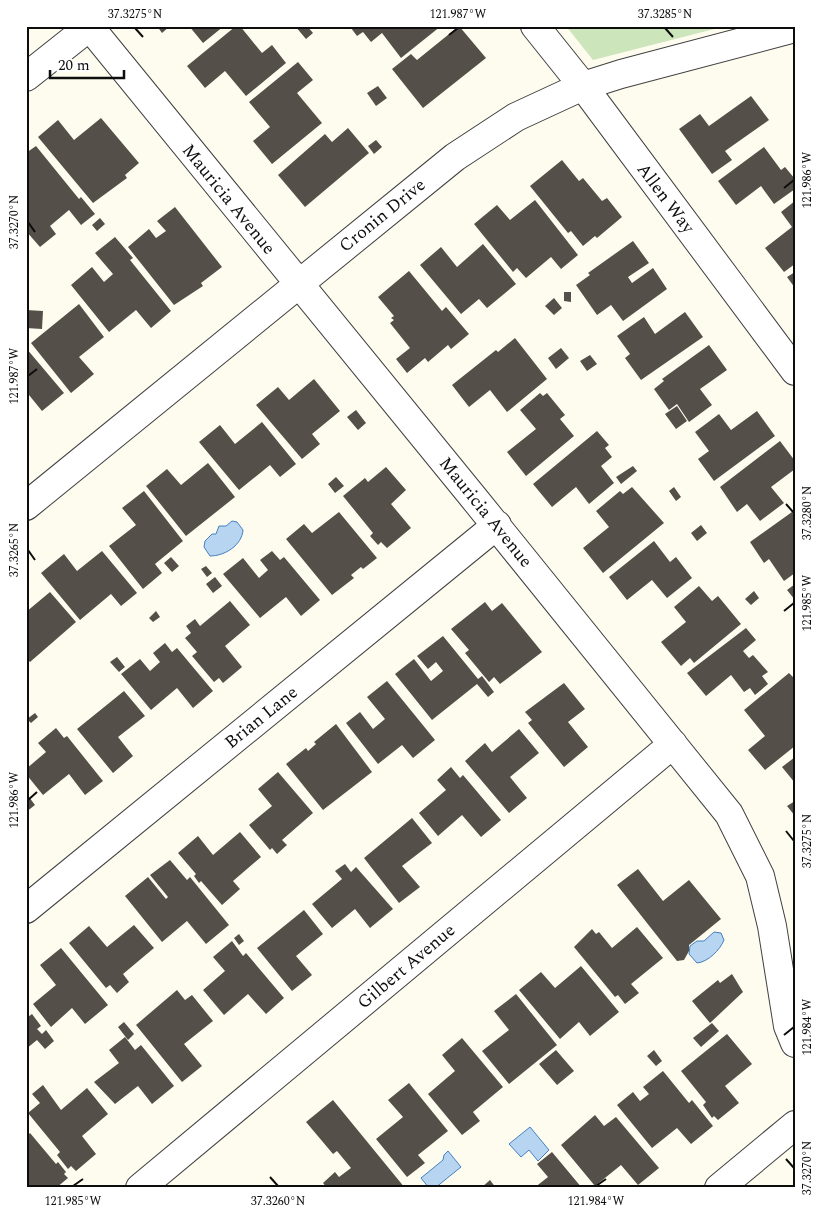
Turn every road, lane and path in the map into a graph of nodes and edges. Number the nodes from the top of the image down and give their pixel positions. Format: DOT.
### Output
graph roads {
  1 [pos="89,26"];
  2 [pos="535,26"];
  3 [pos="795,28"];
  4 [pos="26,78"];
  5 [pos="583,86"];
  6 [pos="298,283"];
  7 [pos="795,371"];
  8 [pos="26,506"];
  9 [pos="496,525"];
  10 [pos="673,744"];
  11 [pos="26,909"];
  12 [pos="795,1043"];
  13 [pos="795,1126"];
  14 [pos="140,1188"];
  15 [pos="719,1188"];
  1 -- 4 [label="street"];
  1 -- 6 [label="street, Mauricia Avenue"];
  2 -- 5 [label="street, Allen Way"];
  3 -- 5 [label="street, Cronin Drive"];
  5 -- 6 [label="street, Cronin Drive"];
  5 -- 7 [label="street, Allen Way"];
  6 -- 8 [label="street, Cronin Drive"];
  6 -- 9 [label="street, Mauricia Avenue"];
  9 -- 10 [label="street, Mauricia Avenue"];
  9 -- 11 [label="street, Brian Lane"];
  10 -- 12 [label="street, Mauricia Avenue"];
  10 -- 14 [label="street, Gilbert Avenue"];
  13 -- 15 [label="street"];
}
